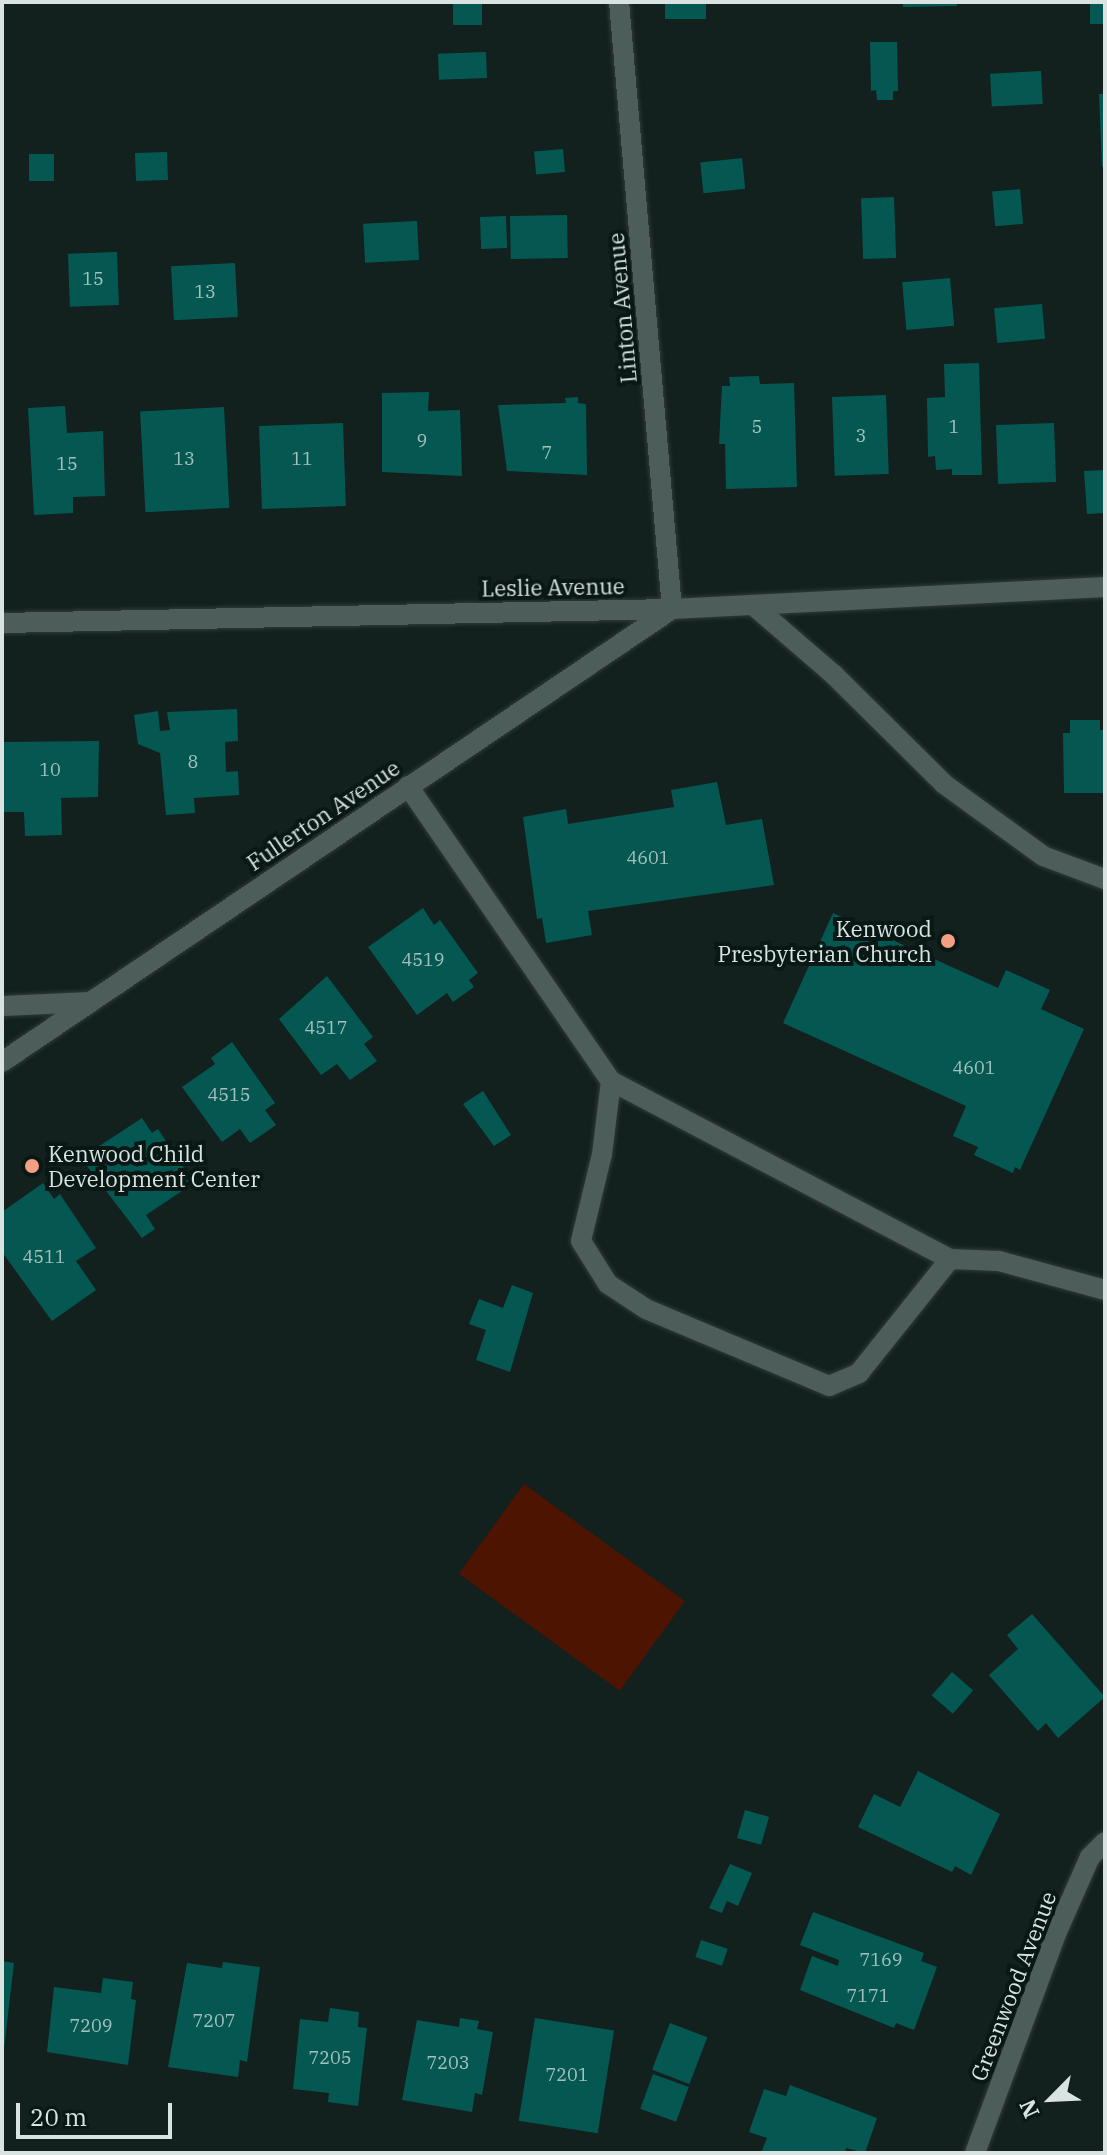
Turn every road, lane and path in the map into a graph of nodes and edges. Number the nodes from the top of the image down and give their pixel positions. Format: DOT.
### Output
graph roads {
  1 [pos="619,2"];
  2 [pos="1105,587"];
  3 [pos="753,605"];
  4 [pos="672,609"];
  5 [pos="2,623"];
  6 [pos="408,786"];
  7 [pos="1105,879"];
  8 [pos="91,1002"];
  9 [pos="2,1006"];
  10 [pos="2,1062"];
  11 [pos="611,1081"];
  12 [pos="950,1259"];
  13 [pos="1105,1290"];
  14 [pos="1105,1842"];
  15 [pos="975,2153"];
  1 -- 4 [label="street, Linton Avenue"];
  2 -- 3 [label="street, Leslie Avenue"];
  3 -- 4 [label="street, Leslie Avenue"];
  3 -- 7 [label="street"];
  4 -- 5 [label="street, Leslie Avenue"];
  4 -- 6 [label="street, Fullerton Avenue"];
  6 -- 8 [label="street, Fullerton Avenue"];
  6 -- 11 [label="street"];
  8 -- 9 [label="street"];
  8 -- 10 [label="street, Fullerton Avenue"];
  11 -- 12 [label="street"];
  11 -- 12 [label="street"];
  12 -- 13 [label="street"];
  14 -- 15 [label="street, Greenwood Avenue"];
}
